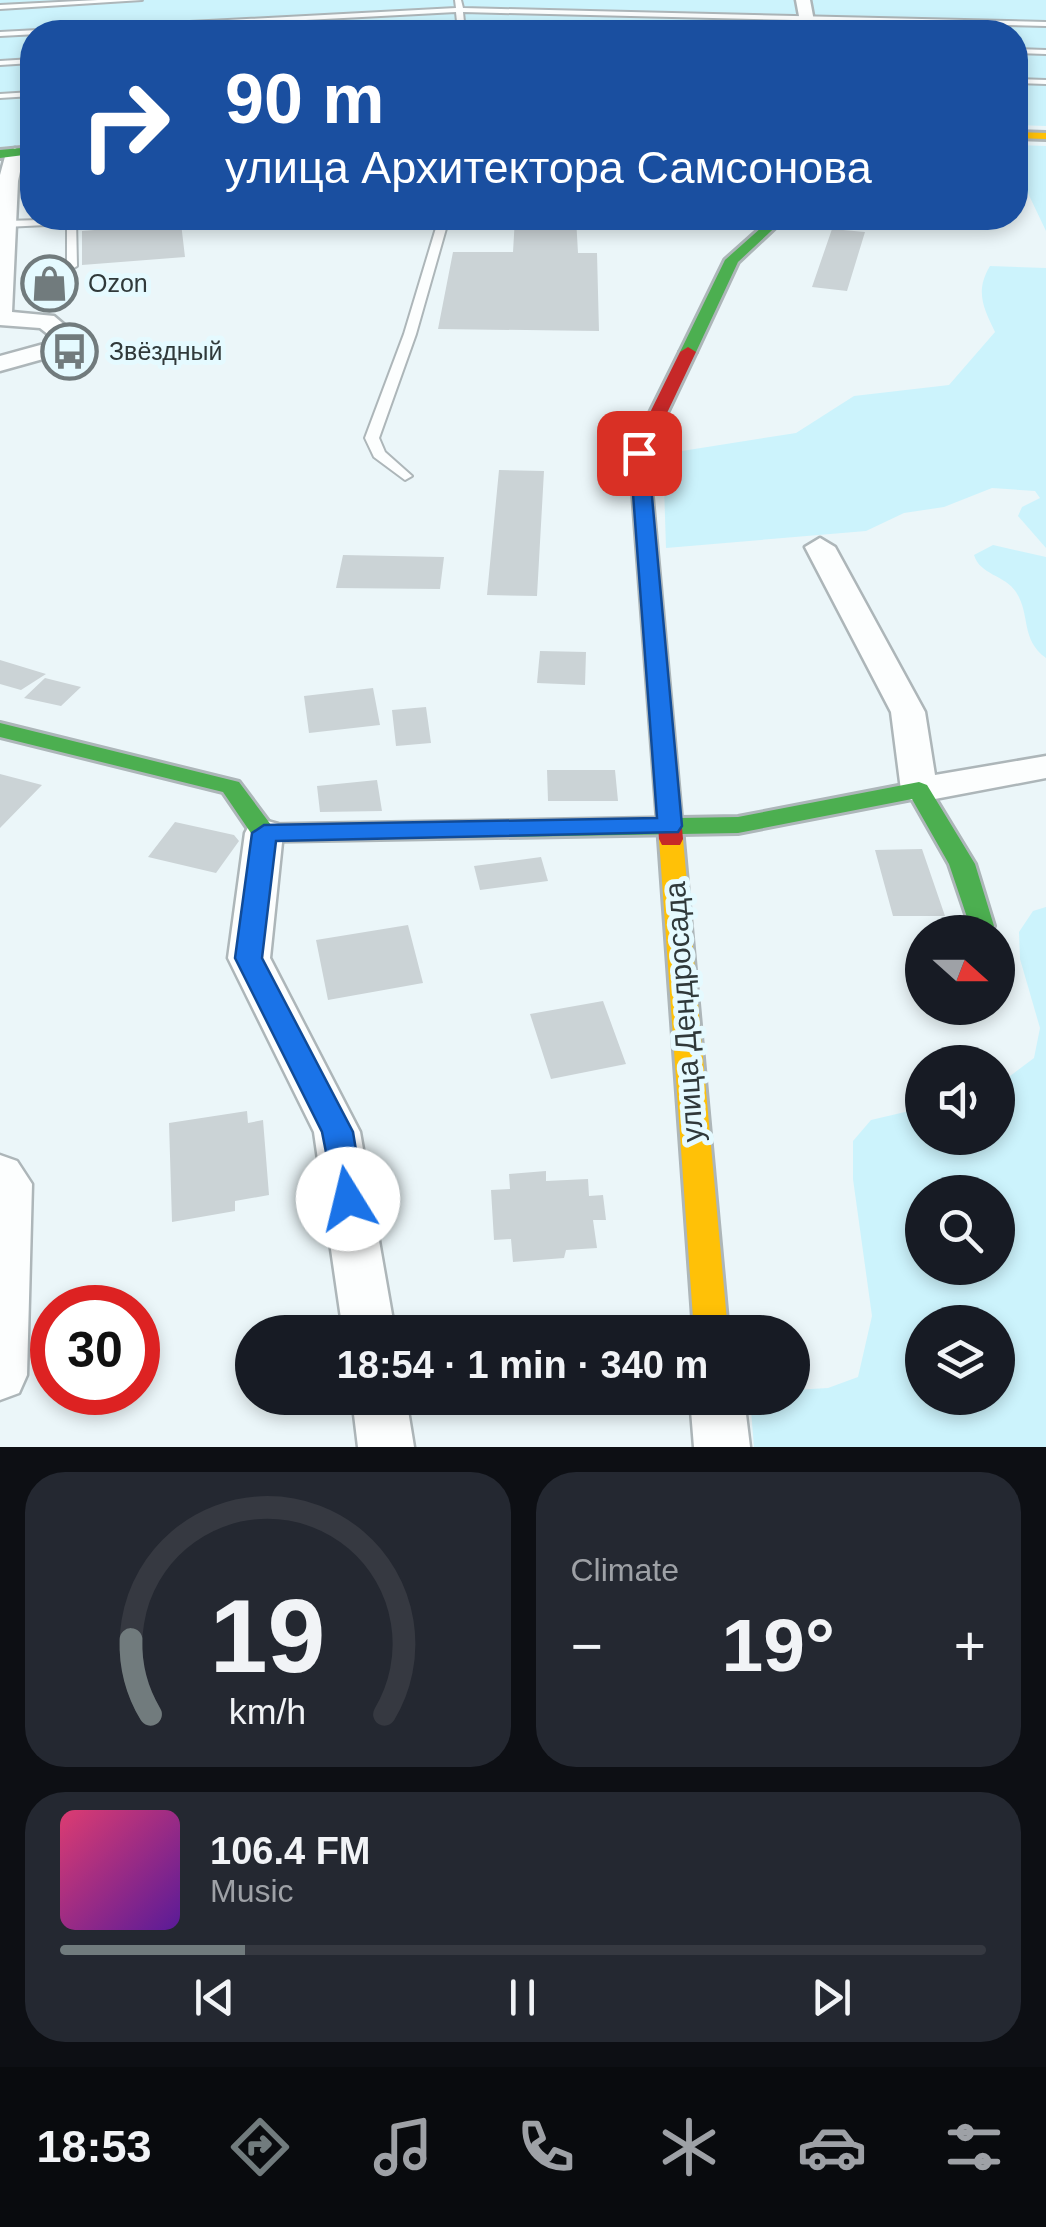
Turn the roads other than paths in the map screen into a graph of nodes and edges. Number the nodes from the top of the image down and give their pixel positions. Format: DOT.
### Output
graph roads {
  1 [pos="139,0"];
  2 [pos="109,1"];
  3 [pos="460,5"];
  4 [pos="0,7"];
  5 [pos="252,20"];
  6 [pos="720,20"];
  7 [pos="16,152"];
  8 [pos="4,182"];
  9 [pos="20,223"];
  10 [pos="5,224"];
  11 [pos="72,230"];
  12 [pos="440,230"];
  13 [pos="766,230"];
  14 [pos="72,266"];
  15 [pos="0,289"];
  16 [pos="0,318"];
  17 [pos="0,364"];
  18 [pos="406,476"];
  19 [pos="820,546"];
  20 [pos="0,730"];
  21 [pos="1046,767"];
  22 [pos="918,790"];
  23 [pos="670,826"];
  24 [pos="264,833"];
  25 [pos="978,915"];
  26 [pos="0,1175"];
  27 [pos="366,1315"];
  28 [pos="710,1315"];
  29 [pos="0,1375"];
  30 [pos="381,1415"];
  31 [pos="719,1415"];
  32 [pos="386,1447"];
  33 [pos="722,1447"];
  1 -- 2 [label="lane"];
  2 -- 4 [label="lane"];
  3 -- 5 [label="lane"];
  3 -- 6 [label="lane"];
  7 -- 8 [label="street"];
  8 -- 10 [label="street"];
  9 -- 10 [label="lane"];
  10 -- 15 [label="street"];
  11 -- 14 [label="lane"];
  12 -- 18 [label="lane"];
  13 -- 23 [label="street, улица Дендросада"];
  15 -- 16 [label="street"];
  16 -- 17 [label="street"];
  19 -- 22 [label="street"];
  20 -- 24 [label="street"];
  21 -- 22 [label="street"];
  22 -- 23 [label="street"];
  22 -- 25 [label="street"];
  23 -- 24 [label="street"];
  23 -- 28 [label="street, улица Дендросада"];
  24 -- 27 [label="street"];
  26 -- 29 [label="street"];
  30 -- 32 [label="street"];
  31 -- 33 [label="street"];
}
